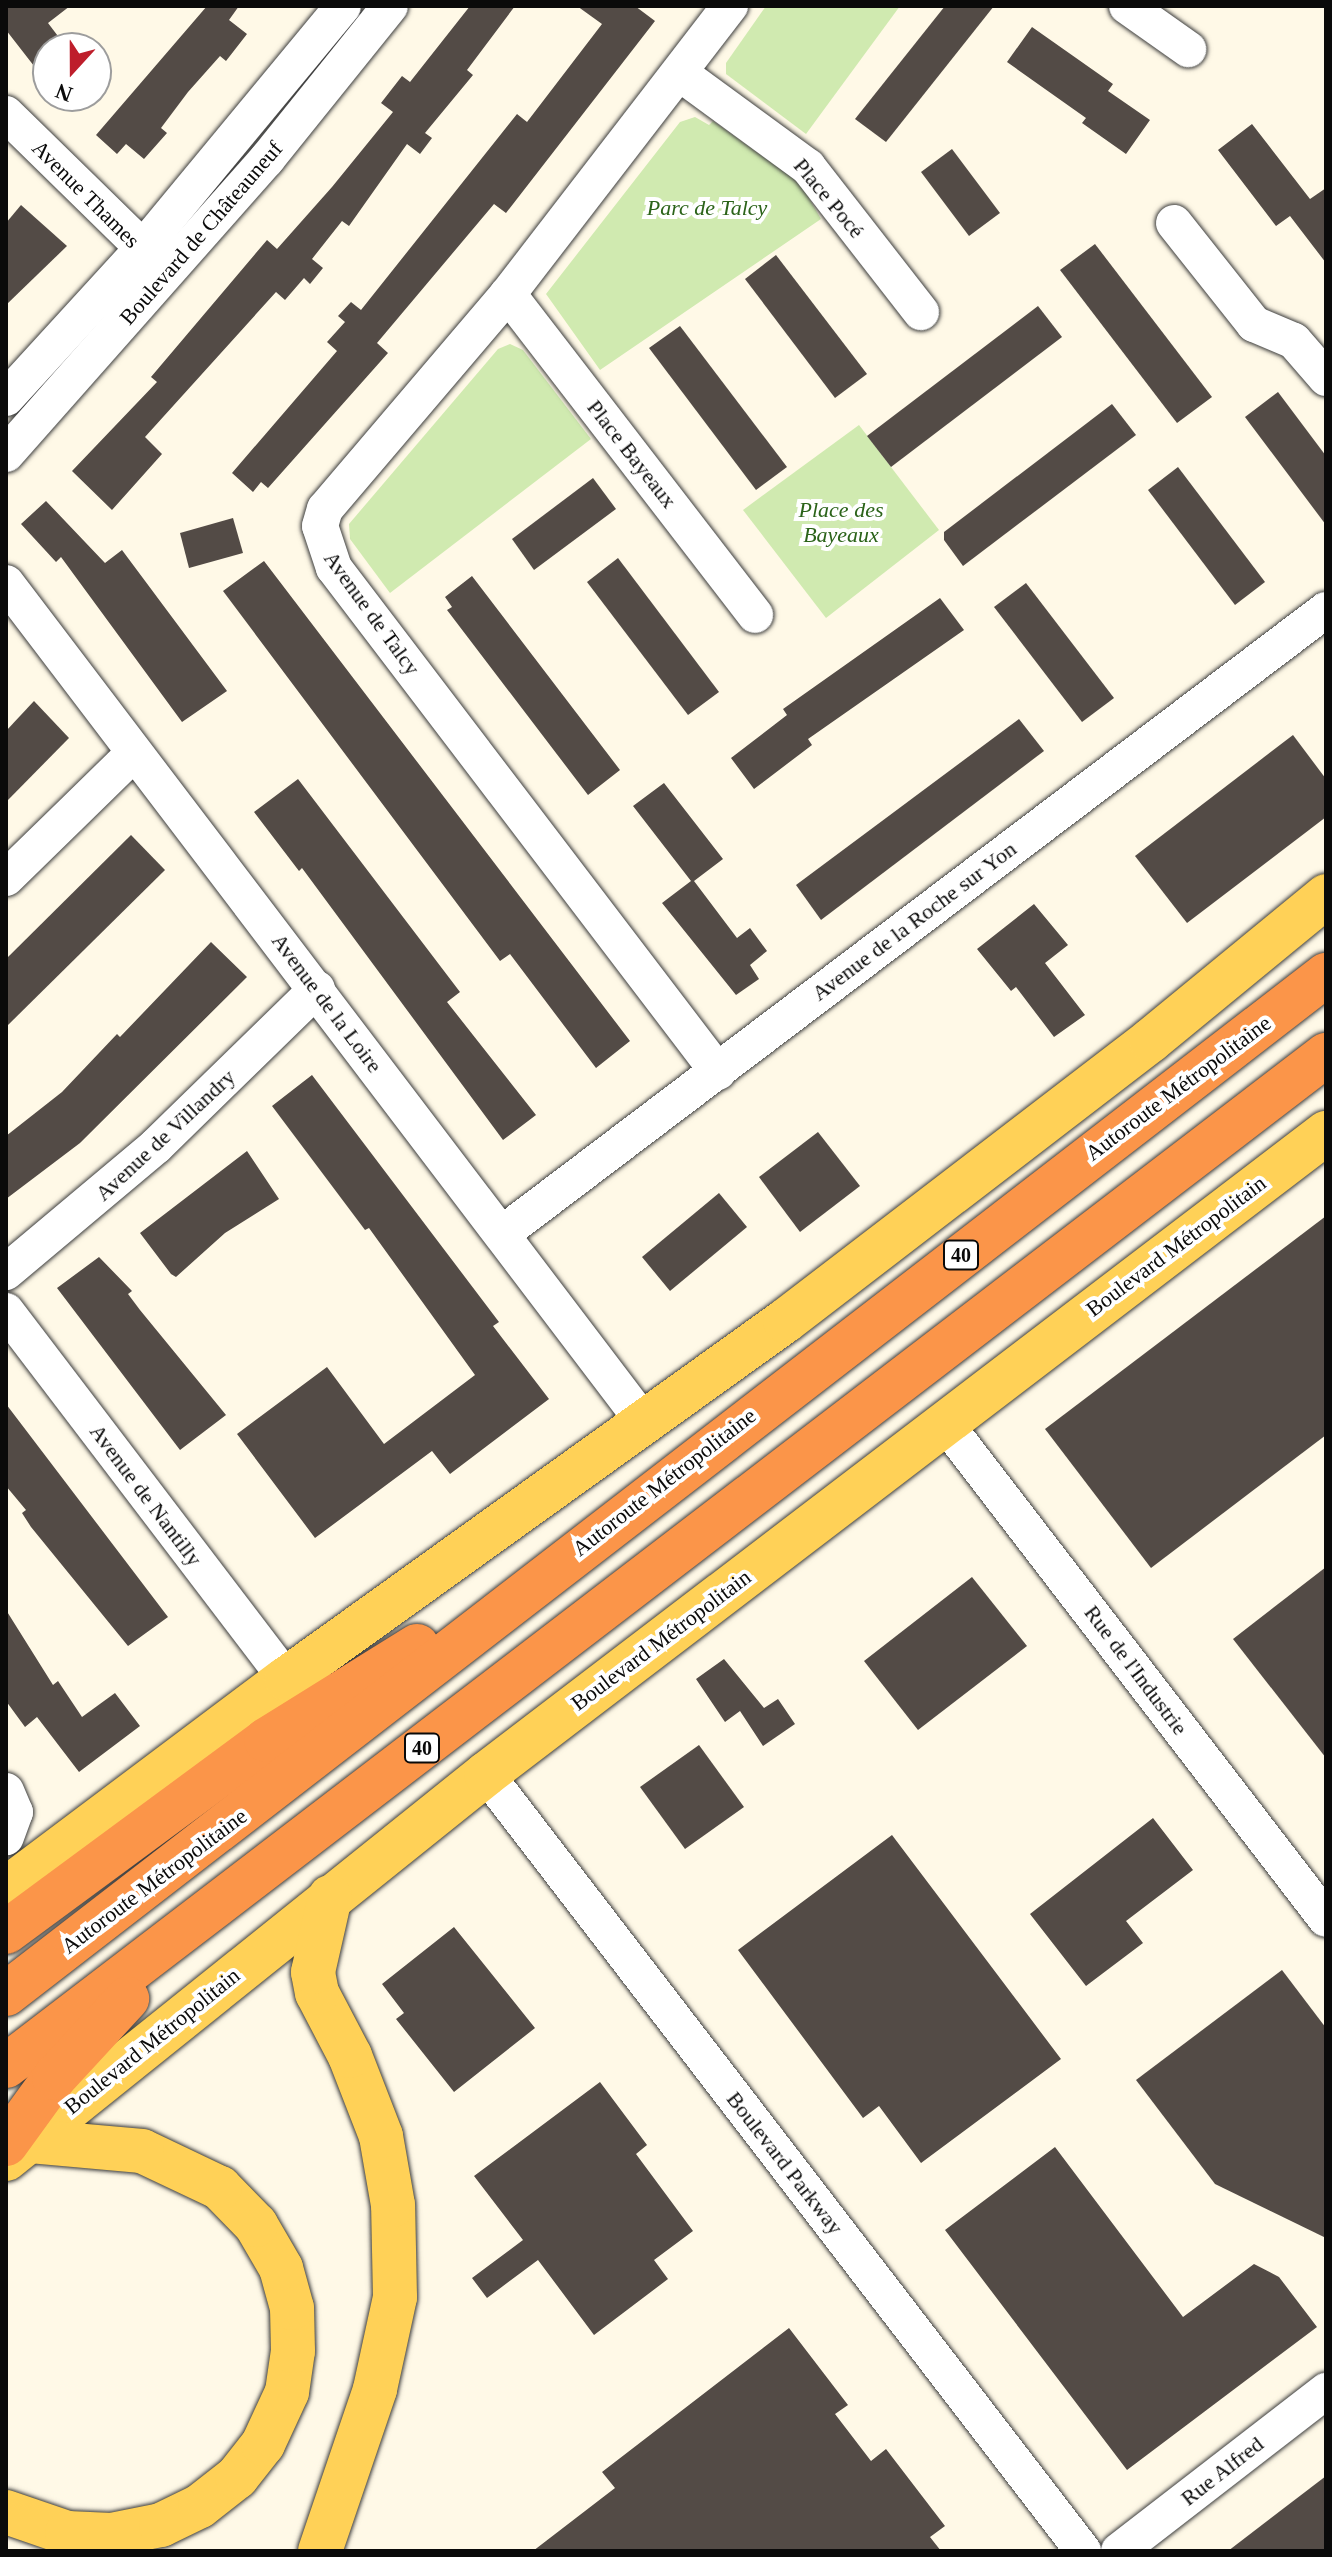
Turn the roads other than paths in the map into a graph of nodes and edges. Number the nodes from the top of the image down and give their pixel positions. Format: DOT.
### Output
graph roads {
  1 [pos="390,6"];
  2 [pos="730,6"];
  3 [pos="1127,6"];
  4 [pos="329,11"];
  5 [pos="360,43"];
  6 [pos="1188,49"];
  7 [pos="681,74"];
  8 [pos="6,114"];
  9 [pos="1174,223"];
  10 [pos="155,260"];
  11 [pos="508,294"];
  12 [pos="921,312"];
  13 [pos="1326,378"];
  14 [pos="6,398"];
  15 [pos="6,454"];
  16 [pos="6,583"];
  17 [pos="1326,610"];
  18 [pos="755,615"];
  19 [pos="134,753"];
  20 [pos="6,878"];
  21 [pos="1326,896"];
  22 [pos="1326,975"];
  23 [pos="317,989"];
  24 [pos="1326,1055"];
  25 [pos="718,1072"];
  26 [pos="1326,1133"];
  27 [pos="503,1233"];
  28 [pos="6,1272"];
  29 [pos="6,1311"];
  30 [pos="945,1423"];
  31 [pos="646,1425"];
  32 [pos="595,1534"];
  33 [pos="286,1679"];
  34 [pos="486,1774"];
  35 [pos="6,1791"];
  36 [pos="6,1837"];
  37 [pos="6,1889"];
  38 [pos="330,1897"];
  39 [pos="207,1912"];
  40 [pos="1326,1919"];
  41 [pos="6,1932"];
  42 [pos="6,1994"];
  43 [pos="6,2066"];
  44 [pos="14,2148"];
  45 [pos="1326,2391"];
  46 [pos="6,2512"];
  47 [pos="320,2551"];
  48 [pos="1083,2551"];
  49 [pos="1119,2551"];
  1 -- 5 [label="street, Boulevard de Châteauneuf"];
  2 -- 7 [label="street, Avenue de Talcy"];
  3 -- 6 [label="street"];
  4 -- 5 [label="street"];
  4 -- 10 [label="street, Boulevard de Châteauneuf"];
  5 -- 10 [label="street, Boulevard de Châteauneuf"];
  7 -- 11 [label="street, Avenue de Talcy"];
  7 -- 12 [label="street, Place Pocé"];
  8 -- 10 [label="street, Avenue Thames"];
  9 -- 13 [label="street"];
  10 -- 14 [label="street, Boulevard de Châteauneuf"];
  10 -- 15 [label="street, Boulevard de Châteauneuf"];
  11 -- 18 [label="street, Place Bayeaux"];
  11 -- 25 [label="street, Avenue de Talcy"];
  16 -- 19 [label="street, Avenue de la Loire"];
  17 -- 25 [label="street, Avenue de la Roche sur Yon"];
  19 -- 20 [label="street"];
  19 -- 23 [label="street, Avenue de la Loire"];
  21 -- 31 [label="main road"];
  22 -- 32 [label="highway, Autoroute Métropolitaine / 40"];
  23 -- 27 [label="street, Avenue de la Loire"];
  23 -- 28 [label="street, Avenue de Villandry"];
  24 -- 39 [label="highway, 40"];
  25 -- 27 [label="street, Avenue de la Roche sur Yon"];
  26 -- 30 [label="main road, Boulevard Métropolitain"];
  27 -- 31 [label="street, Avenue de la Loire"];
  29 -- 33 [label="street, Avenue de Nantilly"];
  30 -- 34 [label="main road, Boulevard Métropolitain"];
  30 -- 40 [label="street, Rue de l'Industrie"];
  31 -- 33 [label="main road"];
  32 -- 41 [label="highway"];
  32 -- 42 [label="highway, Autoroute Métropolitaine / 40"];
  33 -- 37 [label="main road"];
  34 -- 38 [label="main road, Boulevard Métropolitain"];
  34 -- 48 [label="street, Boulevard Parkway"];
  35 -- 36 [label="street"];
  38 -- 44 [label="main road, Boulevard Métropolitain"];
  38 -- 47 [label="main road"];
  39 -- 43 [label="highway, 40"];
  39 -- 44 [label="highway"];
  44 -- 46 [label="main road"];
  45 -- 49 [label="street, Rue Alfred"];
}
